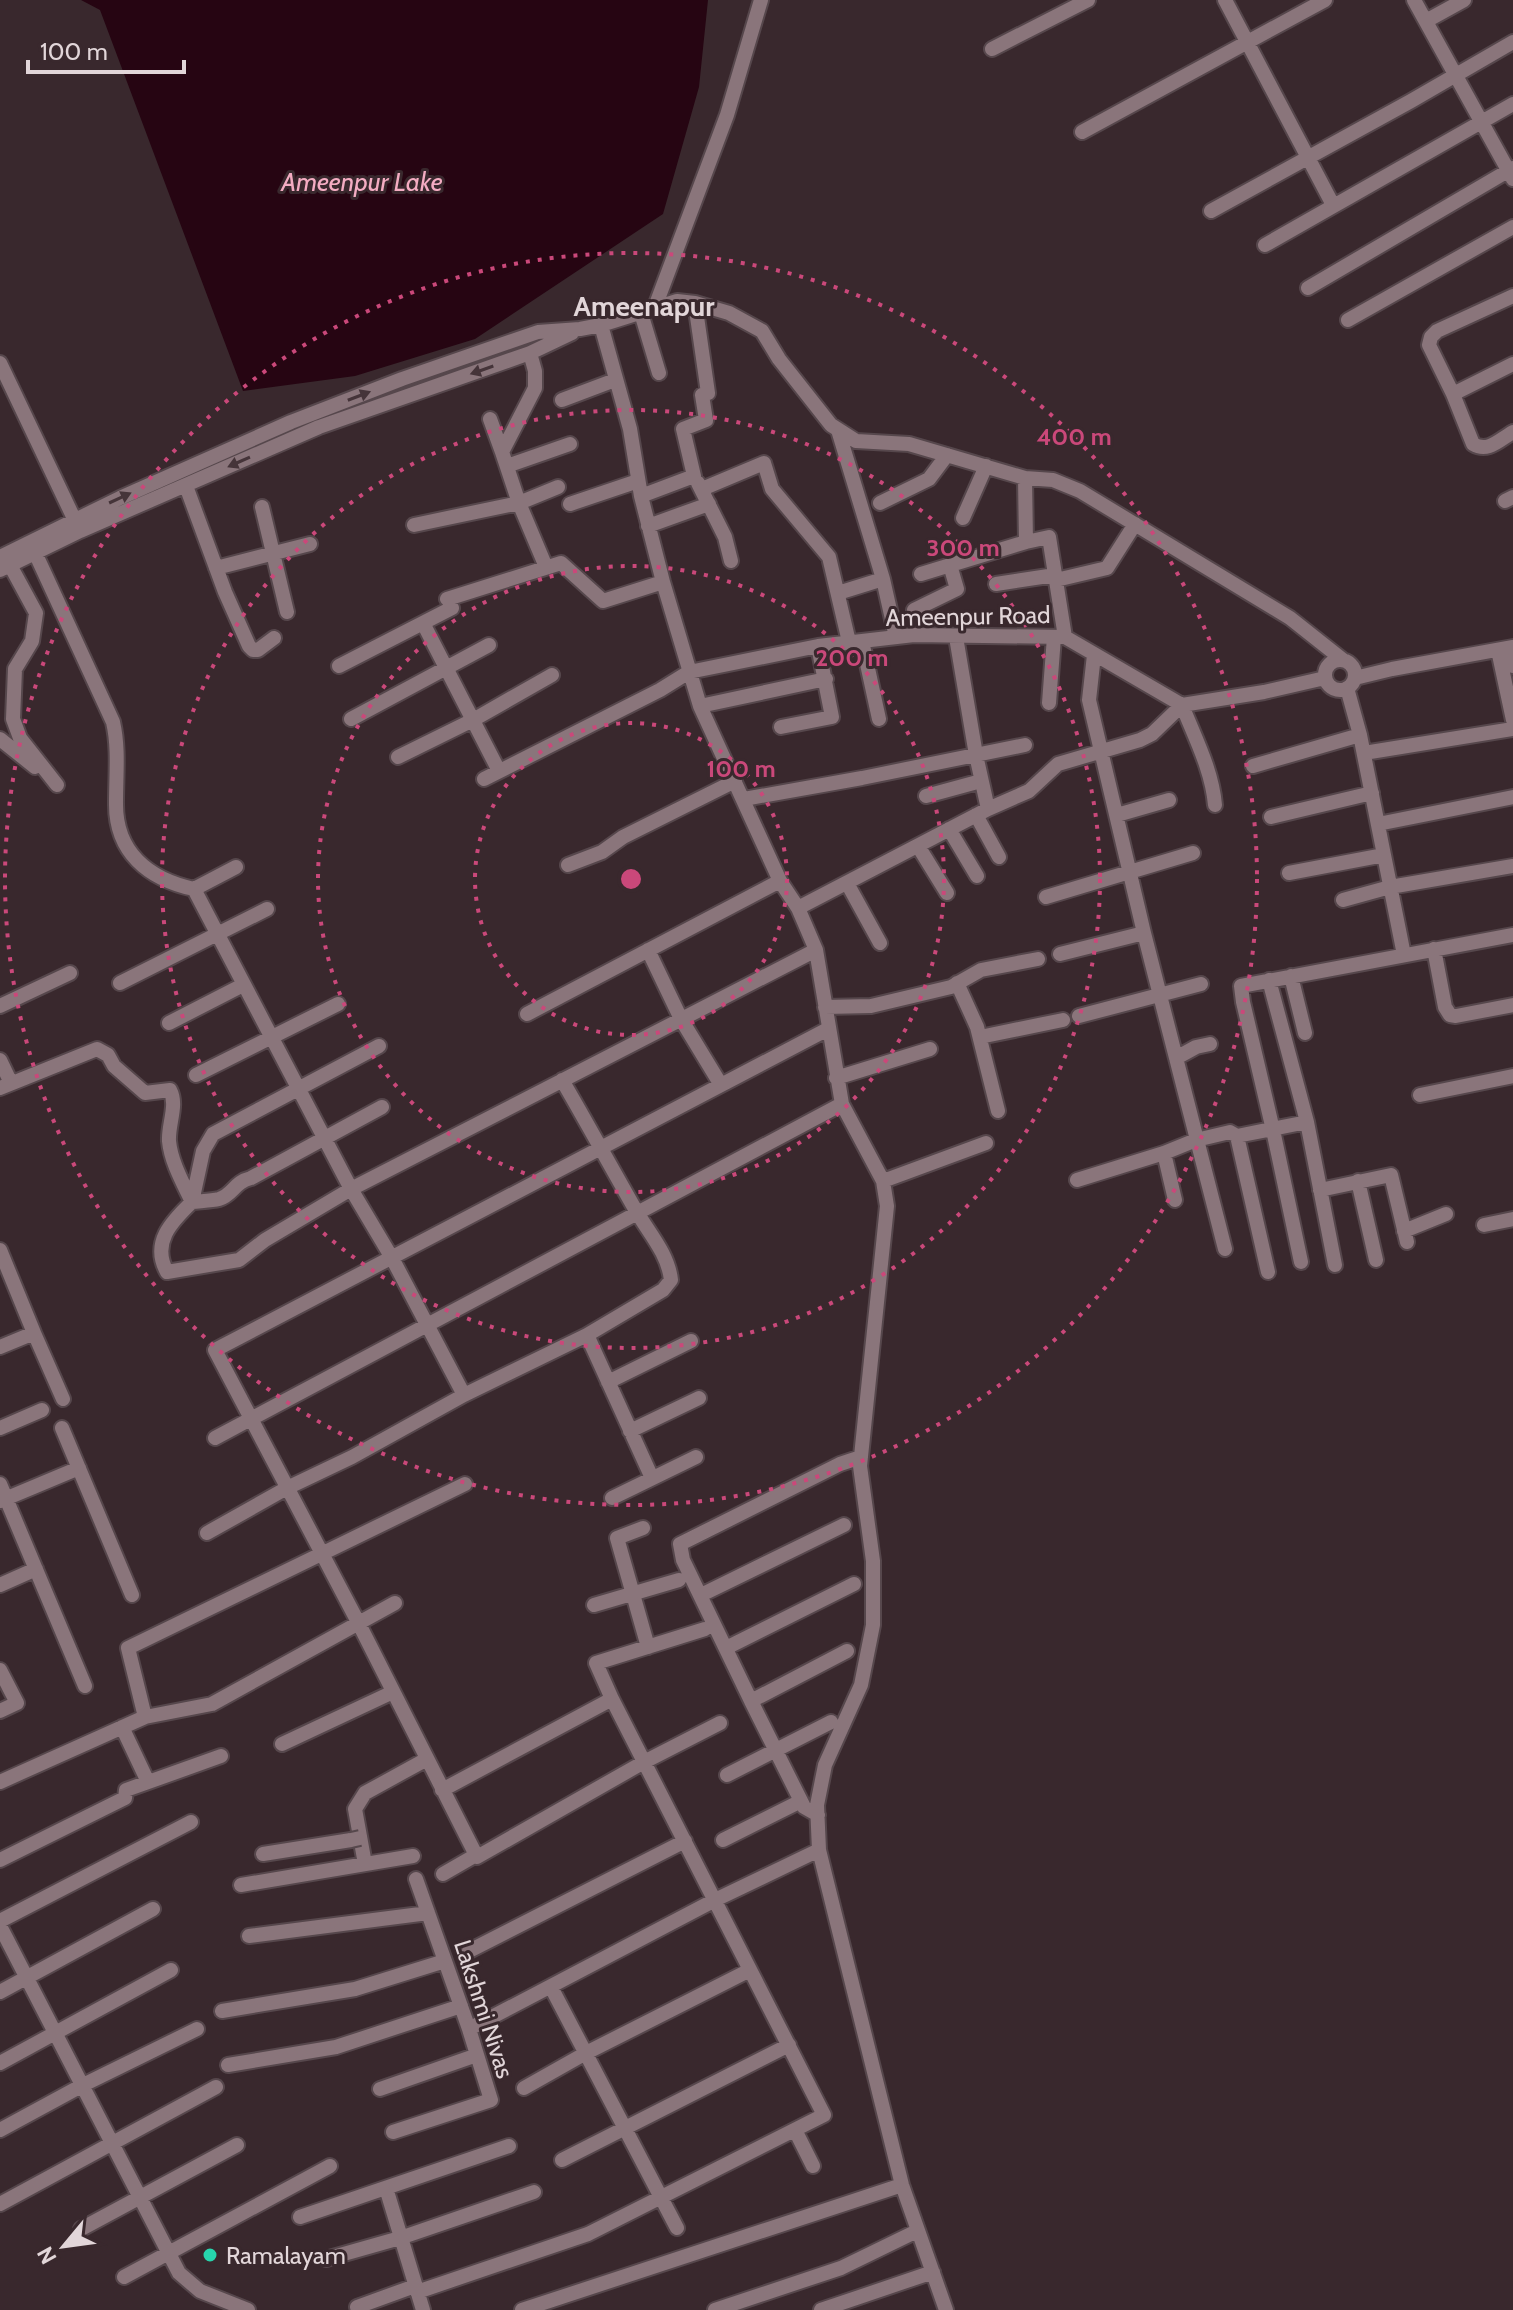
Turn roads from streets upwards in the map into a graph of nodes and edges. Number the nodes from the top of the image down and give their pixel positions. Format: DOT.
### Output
graph roads {
  1 [pos="761,0"];
  2 [pos="1088,0"];
  3 [pos="1225,0"];
  4 [pos="1325,0"];
  5 [pos="1414,0"];
  6 [pos="1464,0"];
  7 [pos="1426,21"];
  8 [pos="1247,41"];
  9 [pos="1513,42"];
  10 [pos="992,49"];
  11 [pos="1455,74"];
  12 [pos="1513,104"];
  13 [pos="1481,122"];
  14 [pos="1082,132"];
  15 [pos="1308,157"];
  16 [pos="1511,172"];
  17 [pos="1333,205"];
  18 [pos="1211,211"];
  19 [pos="1513,227"];
  20 [pos="1265,245"];
  21 [pos="1308,288"];
  22 [pos="1513,296"];
  23 [pos="695,303"];
  24 [pos="655,307"];
  25 [pos="641,313"];
  26 [pos="1348,320"];
  27 [pos="601,325"];
  28 [pos="580,329"];
  29 [pos="530,353"];
  30 [pos="0,363"];
  31 [pos="1513,364"];
  32 [pos="659,373"];
  33 [pos="615,380"];
  34 [pos="1453,394"];
  35 [pos="562,400"];
  36 [pos="490,419"];
  37 [pos="838,430"];
  38 [pos="1513,432"];
  39 [pos="570,444"];
  40 [pos="947,455"];
  41 [pos="504,459"];
  42 [pos="986,466"];
  43 [pos="1025,478"];
  44 [pos="698,483"];
  45 [pos="186,486"];
  46 [pos="558,487"];
  47 [pos="640,488"];
  48 [pos="519,503"];
  49 [pos="880,503"];
  50 [pos="570,504"];
  51 [pos="709,504"];
  52 [pos="262,507"];
  53 [pos="963,518"];
  54 [pos="1135,524"];
  55 [pos="414,525"];
  56 [pos="77,526"];
  57 [pos="648,526"];
  58 [pos="1026,542"];
  59 [pos="310,544"];
  60 [pos="33,548"];
  61 [pos="273,553"];
  62 [pos="731,561"];
  63 [pos="3,564"];
  64 [pos="950,565"];
  65 [pos="546,567"];
  66 [pos="216,568"];
  67 [pos="921,574"];
  68 [pos="1056,578"];
  69 [pos="883,579"];
  70 [pos="663,582"];
  71 [pos="996,584"];
  72 [pos="838,593"];
  73 [pos="914,610"];
  74 [pos="287,612"];
  75 [pos="423,623"];
  76 [pos="896,637"];
  77 [pos="956,637"];
  78 [pos="1059,637"];
  79 [pos="274,638"];
  80 [pos="856,642"];
  81 [pos="489,645"];
  82 [pos="818,646"];
  83 [pos="1507,649"];
  84 [pos="1094,655"];
  85 [pos="339,666"];
  86 [pos="1513,666"];
  87 [pos="446,668"];
  88 [pos="689,672"];
  89 [pos="1349,673"];
  90 [pos="552,675"];
  91 [pos="1325,678"];
  92 [pos="826,679"];
  93 [pos="1511,696"];
  94 [pos="1049,703"];
  95 [pos="1182,705"];
  96 [pos="700,706"];
  97 [pos="351,719"];
  98 [pos="879,719"];
  99 [pos="473,720"];
  100 [pos="1513,720"];
  101 [pos="781,727"];
  102 [pos="1513,729"];
  103 [pos="1360,735"];
  104 [pos="0,739"];
  105 [pos="1025,745"];
  106 [pos="1102,751"];
  107 [pos="1364,753"];
  108 [pos="976,755"];
  109 [pos="398,757"];
  110 [pos="1253,766"];
  111 [pos="499,771"];
  112 [pos="484,779"];
  113 [pos="735,781"];
  114 [pos="981,781"];
  115 [pos="1372,793"];
  116 [pos="926,796"];
  117 [pos="1513,797"];
  118 [pos="744,799"];
  119 [pos="1169,800"];
  120 [pos="1215,805"];
  121 [pos="982,812"];
  122 [pos="1117,815"];
  123 [pos="1271,817"];
  124 [pos="1378,824"];
  125 [pos="949,829"];
  126 [pos="918,846"];
  127 [pos="1193,853"];
  128 [pos="1384,855"];
  129 [pos="999,857"];
  130 [pos="568,865"];
  131 [pos="1513,866"];
  132 [pos="236,867"];
  133 [pos="1130,871"];
  134 [pos="1289,873"];
  135 [pos="977,876"];
  136 [pos="780,881"];
  137 [pos="847,883"];
  138 [pos="1390,887"];
  139 [pos="194,889"];
  140 [pos="947,893"];
  141 [pos="1046,897"];
  142 [pos="1343,900"];
  143 [pos="798,908"];
  144 [pos="267,909"];
  145 [pos="1144,933"];
  146 [pos="217,934"];
  147 [pos="1513,935"];
  148 [pos="880,943"];
  149 [pos="1434,949"];
  150 [pos="648,950"];
  151 [pos="816,950"];
  152 [pos="1060,954"];
  153 [pos="1404,955"];
  154 [pos="1038,959"];
  155 [pos="70,973"];
  156 [pos="1291,976"];
  157 [pos="1269,980"];
  158 [pos="120,983"];
  159 [pos="957,983"];
  160 [pos="1201,984"];
  161 [pos="243,985"];
  162 [pos="1160,993"];
  163 [pos="338,1004"];
  164 [pos="1513,1005"];
  165 [pos="0,1006"];
  166 [pos="825,1007"];
  167 [pos="527,1014"];
  168 [pos="1079,1016"];
  169 [pos="681,1019"];
  170 [pos="1063,1020"];
  171 [pos="169,1023"];
  172 [pos="828,1029"];
  173 [pos="1305,1033"];
  174 [pos="271,1037"];
  175 [pos="980,1037"];
  176 [pos="1210,1044"];
  177 [pos="379,1046"];
  178 [pos="930,1049"];
  179 [pos="1176,1058"];
  180 [pos="0,1060"];
  181 [pos="196,1075"];
  182 [pos="1513,1076"];
  183 [pos="836,1078"];
  184 [pos="562,1080"];
  185 [pos="721,1085"];
  186 [pos="6,1086"];
  187 [pos="298,1088"];
  188 [pos="1420,1095"];
  189 [pos="842,1104"];
  190 [pos="382,1107"];
  191 [pos="998,1111"];
  192 [pos="1307,1122"];
  193 [pos="1273,1130"];
  194 [pos="1237,1136"];
  195 [pos="324,1138"];
  196 [pos="1196,1140"];
  197 [pos="986,1143"];
  198 [pos="601,1147"];
  199 [pos="1164,1153"];
  200 [pos="1077,1180"];
  201 [pos="883,1181"];
  202 [pos="1358,1181"];
  203 [pos="351,1189"];
  204 [pos="1320,1190"];
  205 [pos="1175,1200"];
  206 [pos="192,1202"];
  207 [pos="637,1213"];
  208 [pos="1446,1214"];
  209 [pos="1513,1219"];
  210 [pos="1484,1225"];
  211 [pos="1225,1249"];
  212 [pos="1,1254"];
  213 [pos="392,1258"];
  214 [pos="1376,1260"];
  215 [pos="1301,1262"];
  216 [pos="1335,1265"];
  217 [pos="1268,1272"];
  218 [pos="426,1326"];
  219 [pos="34,1333"];
  220 [pos="587,1335"];
  221 [pos="691,1341"];
  222 [pos="0,1347"];
  223 [pos="608,1382"];
  224 [pos="464,1395"];
  225 [pos="699,1398"];
  226 [pos="63,1399"];
  227 [pos="42,1410"];
  228 [pos="252,1419"];
  229 [pos="0,1428"];
  230 [pos="62,1428"];
  231 [pos="630,1431"];
  232 [pos="215,1438"];
  233 [pos="696,1457"];
  234 [pos="861,1457"];
  235 [pos="79,1468"];
  236 [pos="652,1478"];
  237 [pos="465,1484"];
  238 [pos="287,1488"];
  239 [pos="2,1495"];
  240 [pos="612,1498"];
  241 [pos="844,1525"];
  242 [pos="643,1528"];
  243 [pos="207,1533"];
  244 [pos="323,1555"];
  245 [pos="36,1569"];
  246 [pos="679,1580"];
  247 [pos="854,1584"];
  248 [pos="0,1585"];
  249 [pos="633,1593"];
  250 [pos="132,1595"];
  251 [pos="701,1595"];
  252 [pos="395,1603"];
  253 [pos="594,1605"];
  254 [pos="358,1622"];
  255 [pos="705,1629"];
  256 [pos="648,1647"];
  257 [pos="726,1648"];
  258 [pos="847,1651"];
  259 [pos="0,1670"];
  260 [pos="85,1686"];
  261 [pos="393,1692"];
  262 [pos="612,1699"];
  263 [pos="751,1701"];
  264 [pos="0,1711"];
  265 [pos="145,1717"];
  266 [pos="831,1722"];
  267 [pos="720,1723"];
  268 [pos="122,1727"];
  269 [pos="282,1744"];
  270 [pos="776,1750"];
  271 [pos="221,1756"];
  272 [pos="427,1759"];
  273 [pos="644,1762"];
  274 [pos="727,1775"];
  275 [pos="0,1782"];
  276 [pos="148,1782"];
  277 [pos="442,1790"];
  278 [pos="801,1801"];
  279 [pos="818,1815"];
  280 [pos="191,1822"];
  281 [pos="356,1839"];
  282 [pos="723,1840"];
  283 [pos="685,1841"];
  284 [pos="819,1850"];
  285 [pos="263,1854"];
  286 [pos="476,1855"];
  287 [pos="413,1856"];
  288 [pos="0,1860"];
  289 [pos="365,1864"];
  290 [pos="443,1874"];
  291 [pos="416,1879"];
  292 [pos="241,1885"];
  293 [pos="715,1900"];
  294 [pos="153,1909"];
  295 [pos="428,1913"];
  296 [pos="0,1924"];
  297 [pos="249,1936"];
  298 [pos="469,1951"];
  299 [pos="445,1961"];
  300 [pos="171,1970"];
  301 [pos="750,1970"];
  302 [pos="26,1977"];
  303 [pos="551,1987"];
  304 [pos="0,1992"];
  305 [pos="461,2006"];
  306 [pos="222,2011"];
  307 [pos="197,2029"];
  308 [pos="469,2029"];
  309 [pos="55,2032"];
  310 [pos="789,2045"];
  311 [pos="586,2053"];
  312 [pos="477,2055"];
  313 [pos="0,2063"];
  314 [pos="228,2065"];
  315 [pos="83,2085"];
  316 [pos="216,2087"];
  317 [pos="524,2088"];
  318 [pos="380,2089"];
  319 [pos="625,2128"];
  320 [pos="0,2130"];
  321 [pos="795,2130"];
  322 [pos="393,2132"];
  323 [pos="113,2145"];
  324 [pos="237,2145"];
  325 [pos="509,2146"];
  326 [pos="562,2160"];
  327 [pos="330,2166"];
  328 [pos="813,2166"];
  329 [pos="902,2185"];
  330 [pos="386,2188"];
  331 [pos="534,2192"];
  332 [pos="140,2197"];
  333 [pos="662,2197"];
  334 [pos="0,2204"];
  335 [pos="300,2217"];
  336 [pos="677,2228"];
  337 [pos="81,2229"];
  338 [pos="917,2231"];
  339 [pos="400,2238"];
  340 [pos="169,2253"];
  341 [pos="326,2259"];
  342 [pos="933,2272"];
  343 [pos="124,2277"];
  344 [pos="416,2289"];
  345 [pos="357,2307"];
  346 [pos="248,2310"];
  347 [pos="423,2310"];
  348 [pos="522,2310"];
  349 [pos="715,2310"];
  350 [pos="821,2310"];
  351 [pos="946,2310"];
  1 -- 24 [label="street"];
  2 -- 10 [label="street"];
  3 -- 8 [label="street"];
  4 -- 8 [label="street"];
  5 -- 7 [label="street"];
  6 -- 7 [label="street"];
  7 -- 11 [label="street"];
  8 -- 14 [label="street"];
  8 -- 15 [label="street"];
  9 -- 11 [label="street"];
  11 -- 13 [label="street"];
  11 -- 15 [label="street"];
  12 -- 13 [label="street"];
  13 -- 16 [label="street"];
  13 -- 17 [label="street"];
  15 -- 17 [label="street"];
  15 -- 18 [label="street"];
  16 -- 21 [label="street"];
  17 -- 20 [label="street"];
  19 -- 26 [label="street"];
  22 -- 34 [label="street"];
  23 -- 24 [label="street"];
  23 -- 37 [label="street"];
  23 -- 44 [label="street"];
  24 -- 25 [label="street"];
  25 -- 27 [label="street"];
  25 -- 32 [label="street"];
  27 -- 28 [label="street"];
  27 -- 33 [label="street"];
  28 -- 29 [label="street"];
  56 -- 28 [label="street, one-way"];
  29 -- 41 [label="street"];
  29 -- 45 [label="street, one-way"];
  30 -- 56 [label="street"];
  31 -- 34 [label="street"];
  33 -- 35 [label="street"];
  33 -- 47 [label="street"];
  34 -- 38 [label="street"];
  36 -- 41 [label="street"];
  37 -- 40 [label="street"];
  37 -- 69 [label="street"];
  39 -- 41 [label="street"];
  40 -- 42 [label="street"];
  40 -- 49 [label="street"];
  41 -- 48 [label="street"];
  42 -- 43 [label="street"];
  42 -- 53 [label="street"];
  43 -- 54 [label="street"];
  43 -- 58 [label="street"];
  44 -- 47 [label="street"];
  44 -- 51 [label="street"];
  44 -- 72 [label="street"];
  45 -- 56 [label="street"];
  45 -- 66 [label="street"];
  46 -- 48 [label="street"];
  47 -- 50 [label="street"];
  47 -- 57 [label="street"];
  48 -- 55 [label="street"];
  48 -- 65 [label="street"];
  51 -- 57 [label="street"];
  51 -- 62 [label="street"];
  52 -- 61 [label="street"];
  54 -- 68 [label="street"];
  54 -- 89 [label="street"];
  56 -- 60 [label="street"];
  57 -- 70 [label="street"];
  58 -- 64 [label="street"];
  58 -- 68 [label="street"];
  59 -- 61 [label="street"];
  60 -- 63 [label="street"];
  60 -- 139 [label="street"];
  61 -- 66 [label="street"];
  61 -- 74 [label="street"];
  63 -- 104 [label="street"];
  64 -- 67 [label="street"];
  64 -- 73 [label="street"];
  65 -- 70 [label="street"];
  65 -- 75 [label="street"];
  66 -- 79 [label="street"];
  68 -- 71 [label="street"];
  68 -- 78 [label="street"];
  69 -- 72 [label="street"];
  69 -- 76 [label="street"];
  70 -- 88 [label="street"];
  72 -- 80 [label="street"];
  75 -- 85 [label="street"];
  75 -- 87 [label="street"];
  76 -- 77 [label="street, Ameenpur Road"];
  76 -- 80 [label="street, Ameenpur Road"];
  77 -- 78 [label="street, Ameenpur Road"];
  77 -- 108 [label="street"];
  78 -- 84 [label="street, Ameenpur Road"];
  78 -- 94 [label="street"];
  80 -- 82 [label="street, Ameenpur Road"];
  80 -- 98 [label="street"];
  81 -- 87 [label="street"];
  82 -- 88 [label="street, Ameenpur Road"];
  82 -- 92 [label="street"];
  83 -- 86 [label="street"];
  83 -- 89 [label="street"];
  83 -- 93 [label="street"];
  84 -- 95 [label="street, Ameenpur Road"];
  84 -- 106 [label="street"];
  87 -- 97 [label="street"];
  87 -- 99 [label="street"];
  88 -- 96 [label="street"];
  88 -- 111 [label="street, Ameenpur Road"];
  89 -- 91 [label="street"];
  89 -- 91 [label="street"];
  89 -- 103 [label="street"];
  90 -- 99 [label="street"];
  91 -- 95 [label="street"];
  92 -- 96 [label="street"];
  92 -- 101 [label="street"];
  93 -- 100 [label="street"];
  95 -- 106 [label="street"];
  95 -- 120 [label="street"];
  96 -- 113 [label="street"];
  99 -- 109 [label="street"];
  99 -- 111 [label="street"];
  102 -- 107 [label="street"];
  103 -- 107 [label="street"];
  103 -- 110 [label="street"];
  105 -- 108 [label="street"];
  106 -- 121 [label="street"];
  106 -- 122 [label="street"];
  107 -- 115 [label="street"];
  108 -- 114 [label="street"];
  108 -- 118 [label="street"];
  111 -- 112 [label="street, Ameenpur Road"];
  113 -- 118 [label="street"];
  113 -- 130 [label="street"];
  114 -- 116 [label="street"];
  114 -- 121 [label="street"];
  115 -- 123 [label="street"];
  115 -- 124 [label="street"];
  117 -- 124 [label="street"];
  118 -- 136 [label="street"];
  119 -- 122 [label="street"];
  121 -- 125 [label="street"];
  121 -- 129 [label="street"];
  122 -- 133 [label="street"];
  124 -- 128 [label="street"];
  125 -- 126 [label="street"];
  125 -- 135 [label="street"];
  126 -- 137 [label="street"];
  126 -- 140 [label="street"];
  127 -- 133 [label="street"];
  128 -- 134 [label="street"];
  128 -- 138 [label="street"];
  131 -- 138 [label="street"];
  132 -- 139 [label="street"];
  133 -- 141 [label="street"];
  133 -- 145 [label="street"];
  136 -- 143 [label="street"];
  136 -- 150 [label="street"];
  137 -- 143 [label="street"];
  137 -- 148 [label="street"];
  138 -- 142 [label="street"];
  138 -- 153 [label="street"];
  139 -- 146 [label="street"];
  143 -- 151 [label="street"];
  144 -- 146 [label="street"];
  145 -- 152 [label="street"];
  145 -- 162 [label="street"];
  146 -- 158 [label="street"];
  146 -- 161 [label="street"];
  147 -- 149 [label="street"];
  149 -- 153 [label="street"];
  149 -- 164 [label="street"];
  150 -- 167 [label="street"];
  150 -- 169 [label="street"];
  151 -- 166 [label="street"];
  151 -- 169 [label="street"];
  153 -- 156 [label="street"];
  154 -- 159 [label="street"];
  155 -- 165 [label="street"];
  156 -- 157 [label="street"];
  156 -- 173 [label="street"];
  157 -- 192 [label="street"];
  157 -- 193 [label="street"];
  159 -- 166 [label="street"];
  159 -- 175 [label="street"];
  160 -- 162 [label="street"];
  161 -- 171 [label="street"];
  161 -- 174 [label="street"];
  162 -- 168 [label="street"];
  162 -- 179 [label="street"];
  163 -- 174 [label="street"];
  166 -- 172 [label="street"];
  169 -- 184 [label="street"];
  169 -- 185 [label="street"];
  170 -- 175 [label="street"];
  172 -- 183 [label="street"];
  172 -- 185 [label="street"];
  174 -- 181 [label="street"];
  174 -- 187 [label="street"];
  175 -- 191 [label="street"];
  176 -- 179 [label="street"];
  177 -- 187 [label="street"];
  178 -- 183 [label="street"];
  179 -- 196 [label="street"];
  180 -- 186 [label="street"];
  182 -- 188 [label="street"];
  183 -- 189 [label="street"];
  184 -- 198 [label="street"];
  184 -- 203 [label="street"];
  185 -- 198 [label="street"];
  186 -- 206 [label="street"];
  187 -- 195 [label="street"];
  187 -- 206 [label="street"];
  189 -- 201 [label="street"];
  189 -- 207 [label="street"];
  190 -- 195 [label="street"];
  192 -- 193 [label="street"];
  192 -- 204 [label="street"];
  193 -- 194 [label="street"];
  193 -- 215 [label="street"];
  194 -- 196 [label="street"];
  194 -- 217 [label="street"];
  195 -- 203 [label="street"];
  195 -- 206 [label="street"];
  196 -- 199 [label="street"];
  196 -- 211 [label="street"];
  197 -- 201 [label="street"];
  198 -- 207 [label="street"];
  198 -- 213 [label="street"];
  199 -- 200 [label="street"];
  199 -- 205 [label="street"];
  201 -- 234 [label="street"];
  202 -- 204 [label="street"];
  202 -- 208 [label="street"];
  202 -- 214 [label="street"];
  203 -- 206 [label="street"];
  203 -- 213 [label="street"];
  204 -- 216 [label="street"];
  207 -- 218 [label="street"];
  207 -- 220 [label="street"];
  209 -- 210 [label="street"];
  212 -- 219 [label="street"];
  213 -- 218 [label="street"];
  213 -- 228 [label="street"];
  218 -- 224 [label="street"];
  218 -- 228 [label="street"];
  219 -- 222 [label="street"];
  219 -- 226 [label="street"];
  220 -- 223 [label="street"];
  220 -- 224 [label="street"];
  221 -- 223 [label="street"];
  223 -- 231 [label="street"];
  224 -- 238 [label="street"];
  225 -- 231 [label="street"];
  227 -- 229 [label="street"];
  228 -- 232 [label="street"];
  228 -- 238 [label="street"];
  230 -- 235 [label="street"];
  231 -- 236 [label="street"];
  233 -- 236 [label="street"];
  234 -- 251 [label="street"];
  234 -- 279 [label="street"];
  235 -- 239 [label="street"];
  235 -- 250 [label="street"];
  236 -- 240 [label="street"];
  237 -- 244 [label="street"];
  238 -- 243 [label="street"];
  238 -- 244 [label="street"];
  239 -- 245 [label="street"];
  241 -- 251 [label="street"];
  242 -- 249 [label="street"];
  244 -- 254 [label="street"];
  244 -- 265 [label="street"];
  245 -- 248 [label="street"];
  245 -- 260 [label="street"];
  246 -- 249 [label="street"];
  247 -- 257 [label="street"];
  249 -- 253 [label="street"];
  249 -- 256 [label="street"];
  251 -- 257 [label="street"];
  252 -- 254 [label="street"];
  254 -- 261 [label="street"];
  254 -- 265 [label="street"];
  255 -- 256 [label="street"];
  256 -- 262 [label="street"];
  257 -- 263 [label="street"];
  258 -- 263 [label="street"];
  259 -- 264 [label="street"];
  261 -- 269 [label="street"];
  261 -- 272 [label="street"];
  262 -- 273 [label="street"];
  262 -- 277 [label="street"];
  263 -- 270 [label="street"];
  265 -- 268 [label="street"];
  266 -- 270 [label="street"];
  267 -- 273 [label="street"];
  268 -- 275 [label="street"];
  268 -- 276 [label="street"];
  270 -- 274 [label="street"];
  270 -- 278 [label="street"];
  271 -- 276 [label="street"];
  272 -- 277 [label="street"];
  272 -- 289 [label="street"];
  273 -- 283 [label="street"];
  273 -- 286 [label="street"];
  276 -- 288 [label="street"];
  277 -- 286 [label="street"];
  278 -- 279 [label="street"];
  278 -- 282 [label="street"];
  279 -- 284 [label="street"];
  280 -- 296 [label="street"];
  281 -- 285 [label="street"];
  283 -- 293 [label="street"];
  283 -- 298 [label="street"];
  284 -- 293 [label="street"];
  284 -- 329 [label="street"];
  286 -- 290 [label="street"];
  287 -- 289 [label="street"];
  289 -- 292 [label="street"];
  291 -- 295 [label="street, Lakshmi Nivas"];
  293 -- 301 [label="street"];
  293 -- 303 [label="street"];
  294 -- 302 [label="street"];
  295 -- 297 [label="street"];
  295 -- 299 [label="street, Lakshmi Nivas"];
  296 -- 302 [label="street"];
  299 -- 305 [label="street, Lakshmi Nivas"];
  299 -- 306 [label="street"];
  300 -- 309 [label="street"];
  301 -- 310 [label="street"];
  301 -- 311 [label="street"];
  302 -- 304 [label="street"];
  302 -- 309 [label="street"];
  303 -- 308 [label="street"];
  303 -- 311 [label="street"];
  305 -- 308 [label="street, Lakshmi Nivas"];
  305 -- 314 [label="street"];
  307 -- 315 [label="street"];
  308 -- 312 [label="street, Lakshmi Nivas"];
  309 -- 313 [label="street"];
  309 -- 315 [label="street"];
  310 -- 319 [label="street"];
  310 -- 321 [label="street"];
  311 -- 317 [label="street"];
  311 -- 319 [label="street"];
  312 -- 318 [label="street"];
  312 -- 322 [label="street, Lakshmi Nivas"];
  315 -- 320 [label="street"];
  315 -- 323 [label="street"];
  316 -- 323 [label="street"];
  319 -- 326 [label="street"];
  319 -- 333 [label="street"];
  321 -- 328 [label="street"];
  321 -- 333 [label="street"];
  323 -- 332 [label="street"];
  323 -- 334 [label="street"];
  324 -- 332 [label="street"];
  325 -- 330 [label="street"];
  327 -- 340 [label="street"];
  329 -- 338 [label="street"];
  329 -- 348 [label="street"];
  330 -- 335 [label="street"];
  330 -- 339 [label="street"];
  331 -- 339 [label="street"];
  332 -- 337 [label="street"];
  332 -- 340 [label="street"];
  333 -- 336 [label="street"];
  333 -- 344 [label="street"];
  338 -- 342 [label="street"];
  338 -- 349 [label="street"];
  339 -- 341 [label="street"];
  339 -- 344 [label="street"];
  340 -- 343 [label="street"];
  340 -- 346 [label="street"];
  342 -- 350 [label="street"];
  342 -- 351 [label="street"];
  344 -- 345 [label="street"];
  344 -- 347 [label="street"];
}
